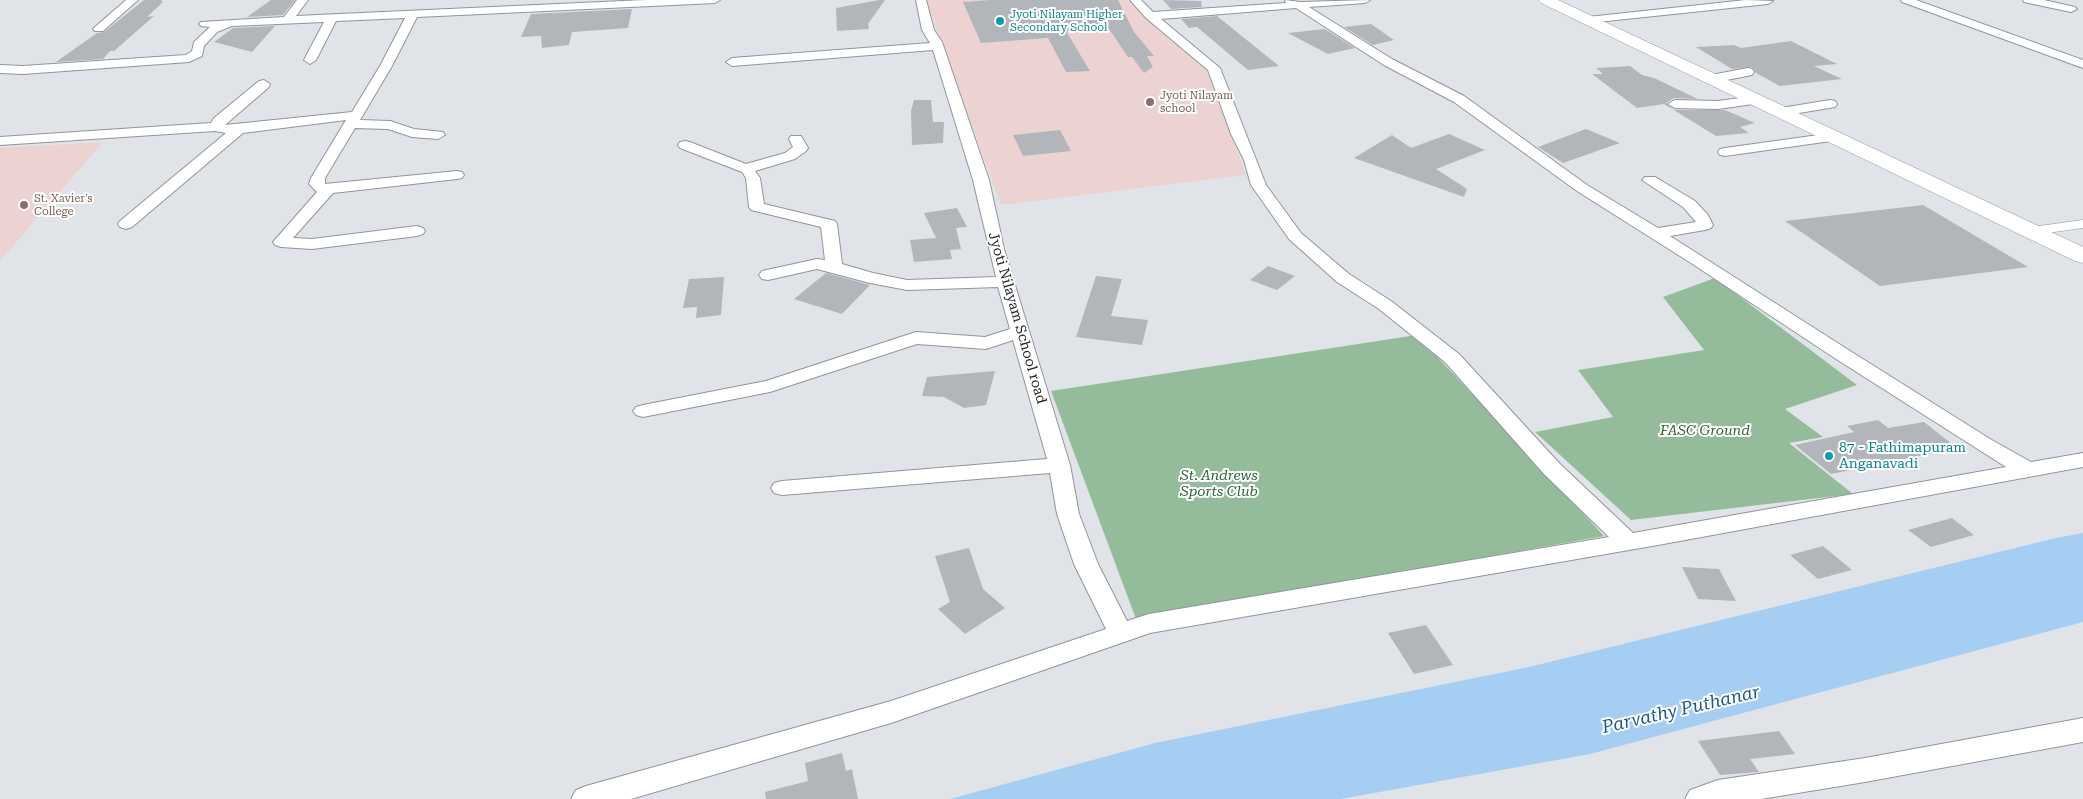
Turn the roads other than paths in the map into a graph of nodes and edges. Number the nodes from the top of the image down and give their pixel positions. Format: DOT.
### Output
graph roads {
  1 [pos="133,0"];
  2 [pos="303,0"];
  3 [pos="439,0"];
  4 [pos="715,0"];
  5 [pos="921,0"];
  6 [pos="1135,0"];
  7 [pos="1365,0"];
  8 [pos="1546,0"];
  9 [pos="1906,0"];
  10 [pos="2028,0"];
  11 [pos="1768,1"];
  12 [pos="1294,3"];
  13 [pos="521,5"];
  14 [pos="2071,9"];
  15 [pos="430,13"];
  16 [pos="413,14"];
  17 [pos="1150,16"];
  18 [pos="332,18"];
  19 [pos="286,20"];
  20 [pos="1588,20"];
  21 [pos="234,22"];
  22 [pos="205,24"];
  23 [pos="99,29"];
  24 [pos="937,46"];
  25 [pos="310,60"];
  26 [pos="732,62"];
  27 [pos="2083,64"];
  28 [pos="0,69"];
  29 [pos="1748,72"];
  30 [pos="1711,79"];
  31 [pos="264,84"];
  32 [pos="1755,100"];
  33 [pos="1675,104"];
  34 [pos="1830,104"];
  35 [pos="1781,112"];
  36 [pos="354,119"];
  37 [pos="217,127"];
  38 [pos="239,128"];
  39 [pos="438,135"];
  40 [pos="1833,137"];
  41 [pos="796,139"];
  42 [pos="0,141"];
  43 [pos="685,145"];
  44 [pos="1725,152"];
  45 [pos="747,170"];
  46 [pos="457,175"];
  47 [pos="1650,180"];
  48 [pos="328,189"];
  49 [pos="126,224"];
  50 [pos="2083,224"];
  51 [pos="417,231"];
  52 [pos="2031,231"];
  53 [pos="1656,233"];
  54 [pos="2083,256"];
  55 [pos="834,267"];
  56 [pos="768,275"];
  57 [pos="1006,282"];
  58 [pos="1020,332"];
  59 [pos="643,411"];
  60 [pos="2083,460"];
  61 [pos="1059,465"];
  62 [pos="2028,470"];
  63 [pos="782,488"];
  64 [pos="1628,542"];
  65 [pos="1122,634"];
  66 [pos="2083,730"];
  67 [pos="586,799"];
  68 [pos="1700,799"];
  1 -- 23 [label="street"];
  2 -- 19 [label="street"];
  3 -- 15 [label="street"];
  4 -- 13 [label="street"];
  5 -- 24 [label="street, Jyoti Nilayam School road"];
  6 -- 17 [label="street"];
  7 -- 12 [label="street"];
  8 -- 20 [label="main road"];
  9 -- 27 [label="street"];
  10 -- 14 [label="street"];
  11 -- 20 [label="street"];
  12 -- 17 [label="street"];
  12 -- 53 [label="street"];
  13 -- 15 [label="street"];
  15 -- 16 [label="street"];
  16 -- 18 [label="street"];
  16 -- 36 [label="street"];
  17 -- 64 [label="street"];
  18 -- 19 [label="street"];
  18 -- 25 [label="street"];
  19 -- 21 [label="street"];
  20 -- 30 [label="main road"];
  21 -- 22 [label="street"];
  21 -- 28 [label="street"];
  24 -- 26 [label="street"];
  24 -- 57 [label="street, Jyoti Nilayam School road"];
  29 -- 30 [label="street"];
  30 -- 32 [label="main road"];
  31 -- 37 [label="street"];
  32 -- 33 [label="street"];
  32 -- 35 [label="main road"];
  34 -- 35 [label="street"];
  35 -- 40 [label="main road"];
  36 -- 38 [label="street"];
  36 -- 39 [label="street"];
  36 -- 48 [label="street"];
  37 -- 38 [label="street"];
  37 -- 42 [label="street"];
  38 -- 49 [label="street"];
  40 -- 44 [label="street"];
  40 -- 52 [label="main road"];
  41 -- 45 [label="street"];
  43 -- 45 [label="street"];
  45 -- 55 [label="street"];
  46 -- 48 [label="street"];
  47 -- 53 [label="street"];
  48 -- 51 [label="street"];
  50 -- 52 [label="lane"];
  52 -- 54 [label="main road"];
  53 -- 62 [label="street"];
  55 -- 56 [label="street"];
  55 -- 57 [label="street"];
  57 -- 58 [label="street, Jyoti Nilayam School road"];
  58 -- 59 [label="street"];
  58 -- 61 [label="street, Jyoti Nilayam School road"];
  60 -- 62 [label="street"];
  61 -- 63 [label="street"];
  61 -- 65 [label="street, Jyoti Nilayam School road"];
  62 -- 64 [label="street"];
  64 -- 65 [label="street"];
  65 -- 67 [label="street"];
  66 -- 68 [label="street"];
}
